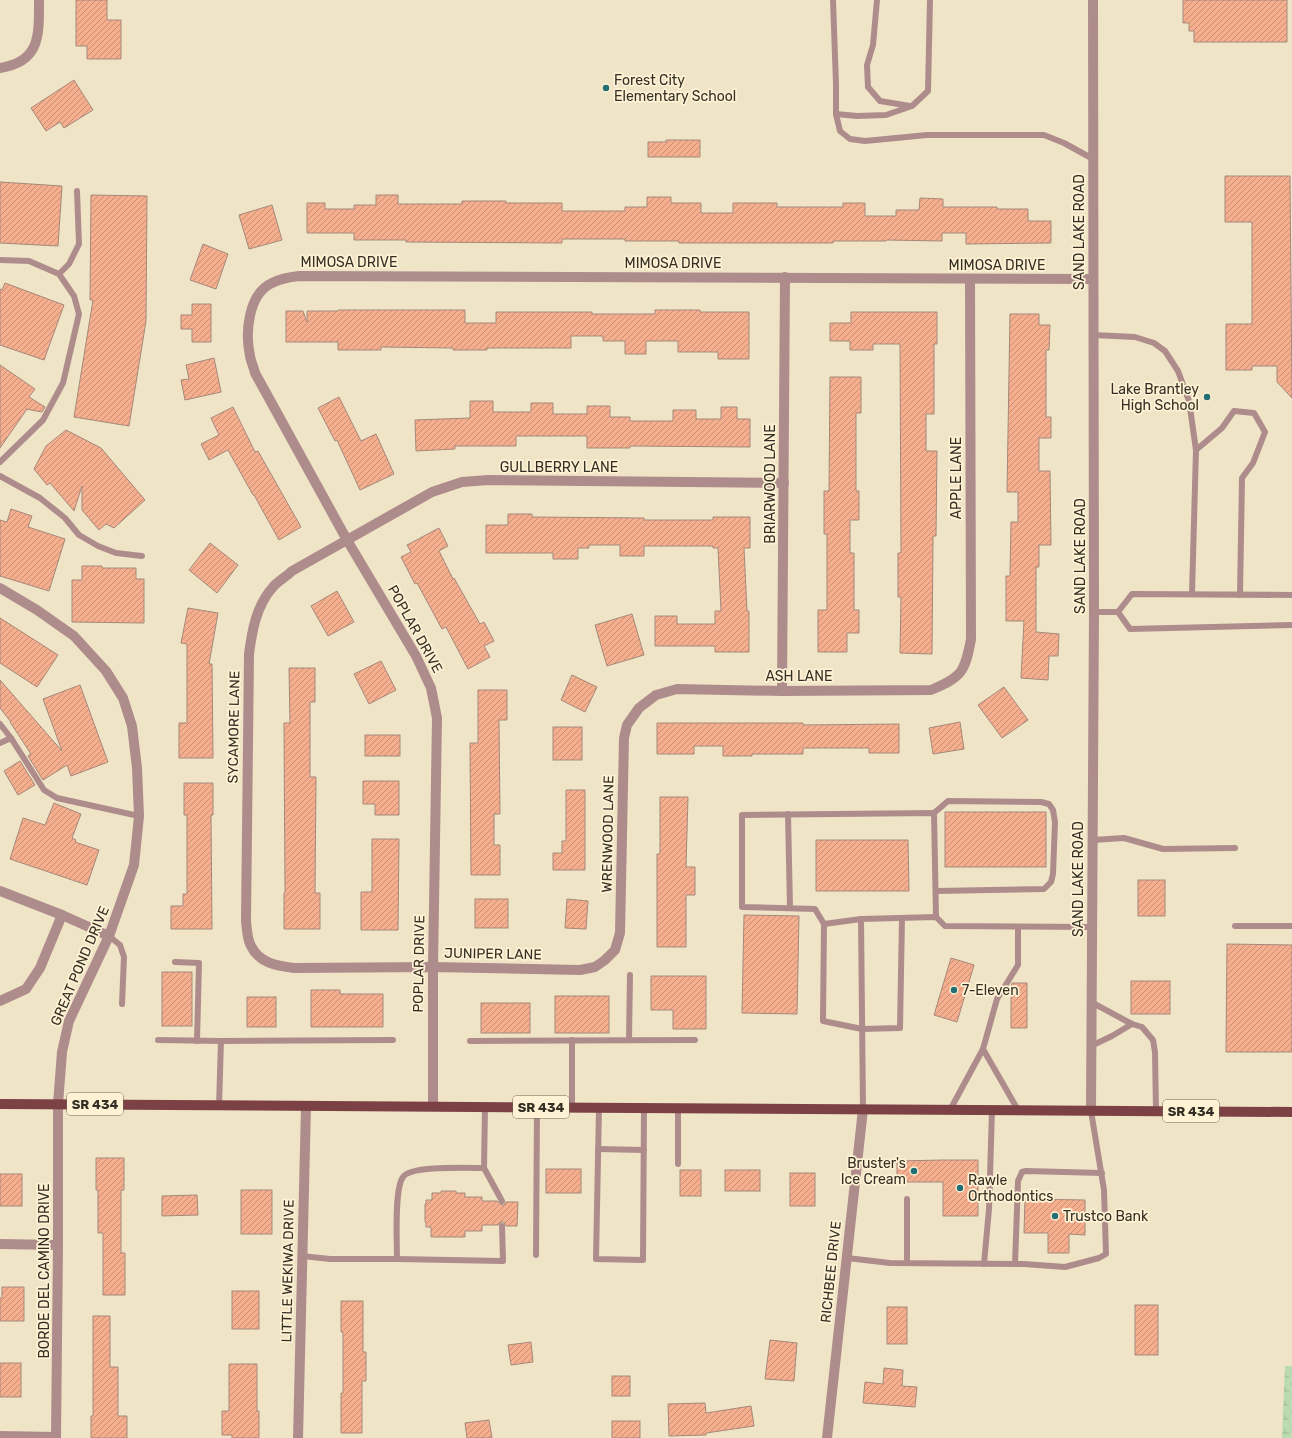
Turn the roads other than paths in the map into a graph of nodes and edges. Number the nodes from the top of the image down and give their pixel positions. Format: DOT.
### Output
graph roads {
  1 [pos="39,0"];
  2 [pos="834,0"];
  3 [pos="877,0"];
  4 [pos="930,0"];
  5 [pos="1093,0"];
  6 [pos="0,68"];
  7 [pos="912,106"];
  8 [pos="836,114"];
  9 [pos="1093,159"];
  10 [pos="77,191"];
  11 [pos="0,260"];
  12 [pos="59,274"];
  13 [pos="785,277"];
  14 [pos="1093,279"];
  15 [pos="970,280"];
  16 [pos="258,295"];
  17 [pos="1093,335"];
  18 [pos="1196,450"];
  19 [pos="0,462"];
  20 [pos="0,476"];
  21 [pos="784,482"];
  22 [pos="347,540"];
  23 [pos="142,556"];
  24 [pos="0,588"];
  25 [pos="1192,594"];
  26 [pos="1240,595"];
  27 [pos="1292,595"];
  28 [pos="1094,612"];
  29 [pos="1118,612"];
  30 [pos="1292,626"];
  31 [pos="960,675"];
  32 [pos="782,691"];
  33 [pos="639,708"];
  34 [pos="0,724"];
  35 [pos="11,738"];
  36 [pos="0,743"];
  37 [pos="934,813"];
  38 [pos="788,814"];
  39 [pos="139,816"];
  40 [pos="1092,840"];
  41 [pos="1235,848"];
  42 [pos="0,891"];
  43 [pos="936,891"];
  44 [pos="790,908"];
  45 [pos="62,915"];
  46 [pos="936,917"];
  47 [pos="902,918"];
  48 [pos="861,919"];
  49 [pos="824,924"];
  50 [pos="1235,926"];
  51 [pos="1292,926"];
  52 [pos="1018,927"];
  53 [pos="1092,927"];
  54 [pos="109,936"];
  55 [pos="260,958"];
  56 [pos="605,960"];
  57 [pos="176,962"];
  58 [pos="433,968"];
  59 [pos="630,975"];
  60 [pos="0,1001"];
  61 [pos="1091,1002"];
  62 [pos="122,1004"];
  63 [pos="1132,1024"];
  64 [pos="862,1029"];
  65 [pos="158,1040"];
  66 [pos="393,1040"];
  67 [pos="572,1040"];
  68 [pos="629,1040"];
  69 [pos="695,1040"];
  70 [pos="197,1041"];
  71 [pos="221,1041"];
  72 [pos="470,1041"];
  73 [pos="1091,1046"];
  74 [pos="983,1049"];
  75 [pos="0,1104"];
  76 [pos="58,1104"];
  77 [pos="219,1106"];
  78 [pos="306,1106"];
  79 [pos="433,1106"];
  80 [pos="485,1107"];
  81 [pos="538,1107"];
  82 [pos="572,1107"];
  83 [pos="599,1108"];
  84 [pos="644,1108"];
  85 [pos="678,1108"];
  86 [pos="864,1109"];
  87 [pos="950,1110"];
  88 [pos="992,1110"];
  89 [pos="1018,1110"];
  90 [pos="1091,1111"];
  91 [pos="1156,1111"];
  92 [pos="1292,1112"];
  93 [pos="598,1149"];
  94 [pos="644,1150"];
  95 [pos="678,1164"];
  96 [pos="484,1168"];
  97 [pos="1102,1173"];
  98 [pos="907,1199"];
  99 [pos="502,1202"];
  100 [pos="502,1226"];
  101 [pos="0,1244"];
  102 [pos="58,1244"];
  103 [pos="536,1254"];
  104 [pos="302,1256"];
  105 [pos="847,1258"];
  106 [pos="397,1259"];
  107 [pos="907,1263"];
  108 [pos="984,1264"];
  109 [pos="1015,1264"];
  110 [pos="0,1436"];
  111 [pos="56,1437"];
  112 [pos="298,1438"];
  113 [pos="827,1438"];
  1 -- 6 [label="street"];
  2 -- 8 [label="lane"];
  3 -- 7 [label="lane"];
  4 -- 7 [label="lane"];
  5 -- 9 [label="street, SAND LAKE ROAD"];
  7 -- 8 [label="lane"];
  8 -- 9 [label="lane"];
  9 -- 14 [label="street, SAND LAKE ROAD"];
  10 -- 12 [label="lane"];
  11 -- 12 [label="lane"];
  12 -- 19 [label="lane"];
  13 -- 15 [label="street, MIMOSA DRIVE"];
  13 -- 16 [label="street, MIMOSA DRIVE"];
  13 -- 21 [label="street, BRIARWOOD LANE"];
  14 -- 15 [label="street, MIMOSA DRIVE"];
  14 -- 17 [label="street, SAND LAKE ROAD"];
  15 -- 31 [label="street, APPLE LANE"];
  16 -- 22 [label="street, POPLAR DRIVE"];
  17 -- 18 [label="lane"];
  17 -- 28 [label="street, SAND LAKE ROAD"];
  18 -- 25 [label="lane"];
  18 -- 26 [label="lane"];
  20 -- 23 [label="lane"];
  21 -- 22 [label="street, GULLBERRY LANE"];
  21 -- 32 [label="street, BRIARWOOD LANE"];
  22 -- 55 [label="street, SYCAMORE LANE"];
  22 -- 58 [label="street, POPLAR DRIVE"];
  24 -- 39 [label="street, GREAT POND DRIVE"];
  25 -- 26 [label="lane"];
  25 -- 29 [label="lane"];
  26 -- 27 [label="lane"];
  28 -- 29 [label="lane"];
  28 -- 40 [label="street, SAND LAKE ROAD"];
  29 -- 30 [label="lane"];
  31 -- 32 [label="street, ASH LANE"];
  32 -- 33 [label="street, ASH LANE"];
  33 -- 56 [label="street, WRENWOOD LANE"];
  34 -- 35 [label="lane"];
  35 -- 36 [label="lane"];
  35 -- 39 [label="lane"];
  37 -- 38 [label="lane"];
  37 -- 43 [label="lane"];
  37 -- 43 [label="lane"];
  38 -- 44 [label="lane"];
  38 -- 44 [label="lane"];
  39 -- 54 [label="street, GREAT POND DRIVE"];
  40 -- 41 [label="lane"];
  40 -- 53 [label="street, SAND LAKE ROAD"];
  42 -- 45 [label="street"];
  43 -- 46 [label="lane"];
  44 -- 49 [label="lane"];
  45 -- 54 [label="street"];
  45 -- 60 [label="street"];
  46 -- 47 [label="lane"];
  46 -- 52 [label="lane"];
  47 -- 48 [label="lane"];
  47 -- 64 [label="lane"];
  48 -- 49 [label="lane"];
  48 -- 64 [label="lane"];
  49 -- 64 [label="lane"];
  50 -- 51 [label="lane"];
  52 -- 53 [label="lane"];
  52 -- 74 [label="lane"];
  53 -- 61 [label="street, SAND LAKE ROAD"];
  54 -- 62 [label="lane"];
  54 -- 76 [label="street, GREAT POND DRIVE"];
  55 -- 58 [label="street, JUNIPER LANE"];
  56 -- 58 [label="street, JUNIPER LANE"];
  57 -- 70 [label="lane"];
  58 -- 79 [label="street, POPLAR DRIVE"];
  59 -- 68 [label="lane"];
  61 -- 63 [label="lane"];
  61 -- 73 [label="street, SAND LAKE ROAD"];
  63 -- 73 [label="lane"];
  63 -- 91 [label="lane"];
  64 -- 86 [label="lane"];
  65 -- 70 [label="lane"];
  66 -- 71 [label="lane"];
  67 -- 68 [label="lane"];
  67 -- 72 [label="lane"];
  67 -- 82 [label="lane"];
  68 -- 69 [label="lane"];
  70 -- 71 [label="lane"];
  71 -- 77 [label="lane"];
  73 -- 90 [label="street, SAND LAKE ROAD"];
  74 -- 87 [label="lane"];
  74 -- 89 [label="lane"];
  75 -- 76 [label="main road, SR 434"];
  76 -- 77 [label="main road, SR 434"];
  76 -- 102 [label="street, BORDE DEL CAMINO DRIVE"];
  77 -- 78 [label="main road, SR 434"];
  78 -- 79 [label="main road, SR 434"];
  78 -- 104 [label="street, LITTLE WEKIWA DRIVE"];
  79 -- 80 [label="main road, SR 434"];
  80 -- 81 [label="main road, SR 434"];
  80 -- 96 [label="lane"];
  81 -- 82 [label="main road, SR 434"];
  81 -- 103 [label="lane"];
  82 -- 83 [label="main road, SR 434"];
  83 -- 84 [label="main road, SR 434"];
  83 -- 93 [label="lane"];
  84 -- 85 [label="main road, SR 434"];
  84 -- 94 [label="lane"];
  85 -- 86 [label="main road, SR 434"];
  85 -- 95 [label="lane"];
  86 -- 87 [label="main road, SR 434"];
  86 -- 105 [label="street, RICHBEE DRIVE"];
  87 -- 88 [label="main road, SR 434"];
  88 -- 89 [label="main road, SR 434"];
  88 -- 108 [label="lane"];
  89 -- 90 [label="main road, SR 434"];
  90 -- 91 [label="main road, SR 434"];
  90 -- 97 [label="lane"];
  91 -- 92 [label="main road, SR 434"];
  93 -- 94 [label="lane"];
  93 -- 94 [label="lane"];
  96 -- 99 [label="lane"];
  96 -- 106 [label="lane"];
  97 -- 109 [label="lane"];
  97 -- 109 [label="lane"];
  98 -- 107 [label="lane"];
  100 -- 106 [label="lane"];
  101 -- 102 [label="street"];
  102 -- 111 [label="street, BORDE DEL CAMINO DRIVE"];
  104 -- 106 [label="lane"];
  104 -- 112 [label="street, LITTLE WEKIWA DRIVE"];
  105 -- 107 [label="lane"];
  105 -- 113 [label="street, RICHBEE DRIVE"];
  107 -- 108 [label="lane"];
  108 -- 109 [label="lane"];
  110 -- 111 [label="street"];
}
